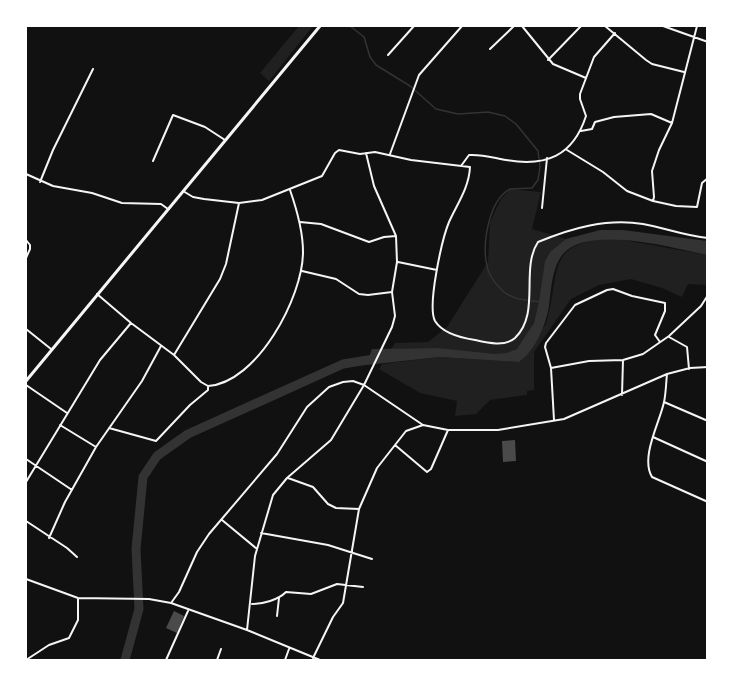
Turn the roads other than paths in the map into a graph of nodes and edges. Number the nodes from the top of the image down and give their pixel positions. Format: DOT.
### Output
graph roads {
  1 [pos="320,26"];
  2 [pos="414,26"];
  3 [pos="462,26"];
  4 [pos="514,26"];
  5 [pos="522,26"];
  6 [pos="581,26"];
  7 [pos="605,26"];
  8 [pos="663,26"];
  9 [pos="697,26"];
  10 [pos="615,33"];
  11 [pos="694,38"];
  12 [pos="708,42"];
  13 [pos="490,49"];
  14 [pos="388,55"];
  15 [pos="548,60"];
  16 [pos="93,69"];
  17 [pos="684,72"];
  18 [pos="586,78"];
  19 [pos="672,123"];
  20 [pos="581,131"];
  21 [pos="225,140"];
  22 [pos="708,144"];
  23 [pos="708,149"];
  24 [pos="567,150"];
  25 [pos="366,153"];
  26 [pos="390,154"];
  27 [pos="545,159"];
  28 [pos="153,161"];
  29 [pos="461,166"];
  30 [pos="26,174"];
  31 [pos="708,178"];
  32 [pos="40,182"];
  33 [pos="290,189"];
  34 [pos="183,191"];
  35 [pos="653,201"];
  36 [pos="239,203"];
  37 [pos="542,208"];
  38 [pos="168,209"];
  39 [pos="300,222"];
  40 [pos="396,236"];
  41 [pos="708,238"];
  42 [pos="26,240"];
  43 [pos="26,258"];
  44 [pos="398,262"];
  45 [pos="301,270"];
  46 [pos="437,270"];
  47 [pos="392,292"];
  48 [pos="97,294"];
  49 [pos="708,295"];
  50 [pos="131,323"];
  51 [pos="26,329"];
  52 [pos="669,336"];
  53 [pos="660,342"];
  54 [pos="161,345"];
  55 [pos="51,349"];
  56 [pos="174,355"];
  57 [pos="623,360"];
  58 [pos="708,367"];
  59 [pos="551,368"];
  60 [pos="689,369"];
  61 [pos="667,374"];
  62 [pos="26,383"];
  63 [pos="364,385"];
  64 [pos="208,386"];
  65 [pos="622,395"];
  66 [pos="664,402"];
  67 [pos="68,413"];
  68 [pos="554,421"];
  69 [pos="708,421"];
  70 [pos="60,425"];
  71 [pos="423,425"];
  72 [pos="108,428"];
  73 [pos="448,430"];
  74 [pos="652,436"];
  75 [pos="395,445"];
  76 [pos="96,447"];
  77 [pos="26,459"];
  78 [pos="708,462"];
  79 [pos="35,466"];
  80 [pos="287,478"];
  81 [pos="26,482"];
  82 [pos="72,490"];
  83 [pos="708,502"];
  84 [pos="359,509"];
  85 [pos="221,520"];
  86 [pos="26,521"];
  87 [pos="261,533"];
  88 [pos="49,538"];
  89 [pos="257,549"];
  90 [pos="353,553"];
  91 [pos="77,557"];
  92 [pos="372,559"];
  93 [pos="26,579"];
  94 [pos="345,583"];
  95 [pos="363,587"];
  96 [pos="279,597"];
  97 [pos="78,598"];
  98 [pos="171,603"];
  99 [pos="251,604"];
  100 [pos="189,610"];
  101 [pos="277,616"];
  102 [pos="247,630"];
  103 [pos="221,649"];
  104 [pos="289,649"];
  105 [pos="313,658"];
  106 [pos="26,660"];
  107 [pos="166,660"];
  108 [pos="217,660"];
  109 [pos="285,660"];
  110 [pos="320,660"];
  1 -- 21 [label="main road"];
  2 -- 14 [label="street"];
  3 -- 26 [label="street"];
  4 -- 13 [label="street"];
  5 -- 15 [label="street"];
  6 -- 15 [label="street"];
  7 -- 10 [label="street"];
  8 -- 11 [label="street"];
  9 -- 11 [label="street"];
  10 -- 17 [label="street"];
  10 -- 18 [label="street"];
  11 -- 12 [label="street"];
  11 -- 17 [label="street"];
  15 -- 18 [label="street"];
  16 -- 32 [label="street"];
  17 -- 19 [label="street"];
  18 -- 20 [label="street"];
  19 -- 20 [label="street"];
  19 -- 35 [label="street"];
  20 -- 24 [label="street"];
  21 -- 28 [label="street"];
  21 -- 34 [label="main road"];
  22 -- 23 [label="street"];
  24 -- 27 [label="street"];
  24 -- 35 [label="street"];
  25 -- 26 [label="street"];
  25 -- 33 [label="street"];
  25 -- 40 [label="street"];
  26 -- 29 [label="street"];
  27 -- 29 [label="street"];
  27 -- 37 [label="street"];
  29 -- 46 [label="street"];
  30 -- 32 [label="street"];
  31 -- 35 [label="street"];
  32 -- 38 [label="street"];
  33 -- 36 [label="street"];
  33 -- 39 [label="street"];
  34 -- 36 [label="street"];
  34 -- 38 [label="main road"];
  36 -- 56 [label="street"];
  38 -- 48 [label="main road"];
  39 -- 40 [label="street"];
  39 -- 45 [label="street"];
  40 -- 44 [label="street"];
  41 -- 46 [label="street"];
  42 -- 43 [label="street"];
  44 -- 46 [label="street"];
  44 -- 47 [label="street"];
  45 -- 47 [label="street"];
  45 -- 64 [label="street"];
  47 -- 63 [label="street"];
  48 -- 50 [label="street"];
  48 -- 55 [label="main road"];
  49 -- 52 [label="street"];
  50 -- 54 [label="street"];
  50 -- 67 [label="street"];
  51 -- 55 [label="street"];
  52 -- 53 [label="street"];
  52 -- 60 [label="street"];
  53 -- 57 [label="street"];
  53 -- 59 [label="street"];
  54 -- 56 [label="street"];
  54 -- 72 [label="street"];
  55 -- 62 [label="main road"];
  56 -- 64 [label="street"];
  57 -- 59 [label="street"];
  57 -- 65 [label="street"];
  58 -- 60 [label="street"];
  59 -- 68 [label="street"];
  60 -- 61 [label="street"];
  61 -- 65 [label="street"];
  61 -- 66 [label="street"];
  62 -- 67 [label="street"];
  63 -- 71 [label="street"];
  63 -- 80 [label="street"];
  63 -- 85 [label="street"];
  64 -- 72 [label="street"];
  65 -- 68 [label="street"];
  66 -- 69 [label="street"];
  66 -- 74 [label="street"];
  67 -- 70 [label="street"];
  68 -- 73 [label="street"];
  70 -- 76 [label="street"];
  70 -- 79 [label="street"];
  71 -- 73 [label="street"];
  71 -- 75 [label="street"];
  72 -- 76 [label="street"];
  73 -- 75 [label="street"];
  74 -- 78 [label="street"];
  74 -- 83 [label="street"];
  75 -- 84 [label="street"];
  76 -- 82 [label="street"];
  77 -- 79 [label="street"];
  79 -- 81 [label="street"];
  79 -- 82 [label="street"];
  80 -- 84 [label="street"];
  80 -- 87 [label="street"];
  82 -- 88 [label="street"];
  84 -- 90 [label="street"];
  85 -- 89 [label="street"];
  85 -- 98 [label="street"];
  86 -- 88 [label="street"];
  87 -- 89 [label="street"];
  87 -- 90 [label="street"];
  88 -- 91 [label="street"];
  89 -- 99 [label="street"];
  90 -- 92 [label="street"];
  90 -- 94 [label="street"];
  93 -- 97 [label="street"];
  94 -- 95 [label="street"];
  94 -- 96 [label="street"];
  94 -- 105 [label="street"];
  96 -- 99 [label="street"];
  96 -- 101 [label="street"];
  97 -- 98 [label="street"];
  97 -- 106 [label="street"];
  98 -- 100 [label="street"];
  99 -- 102 [label="street"];
  100 -- 102 [label="street"];
  100 -- 107 [label="street"];
  102 -- 104 [label="street"];
  103 -- 108 [label="street"];
  104 -- 105 [label="street"];
  104 -- 109 [label="street"];
  105 -- 110 [label="street"];
}
